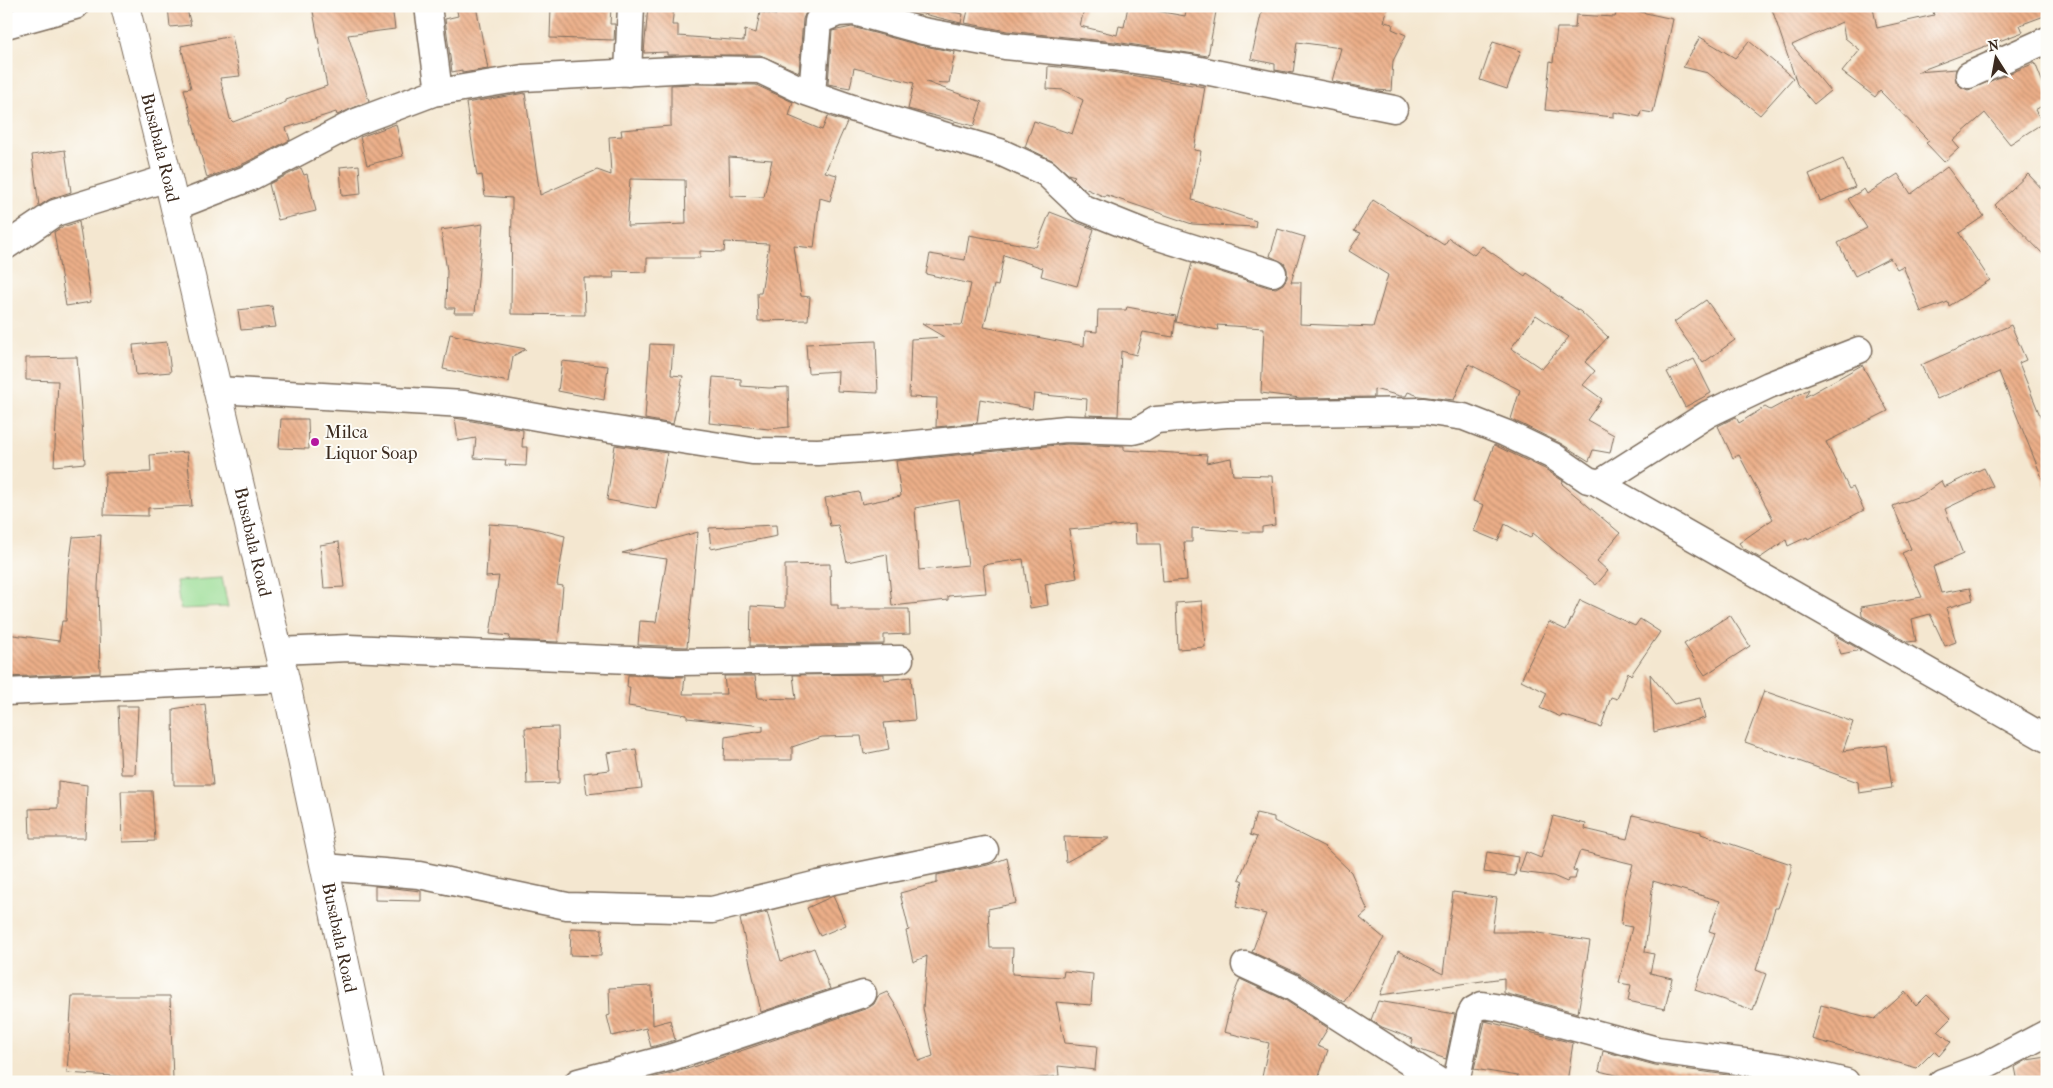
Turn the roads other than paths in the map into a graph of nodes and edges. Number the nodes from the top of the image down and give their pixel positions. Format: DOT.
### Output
graph roads {
  1 [pos="75,6"];
  2 [pos="125,6"];
  3 [pos="428,6"];
  4 [pos="630,6"];
  5 [pos="6,25"];
  6 [pos="2047,40"];
  7 [pos="628,73"];
  8 [pos="1969,75"];
  9 [pos="439,92"];
  10 [pos="812,94"];
  11 [pos="1394,109"];
  12 [pos="168,178"];
  13 [pos="175,207"];
  14 [pos="6,246"];
  15 [pos="1273,273"];
  16 [pos="1860,350"];
  17 [pos="217,390"];
  18 [pos="1596,482"];
  19 [pos="278,651"];
  20 [pos="900,659"];
  21 [pos="285,679"];
  22 [pos="6,692"];
  23 [pos="2047,739"];
  24 [pos="984,850"];
  25 [pos="325,867"];
  26 [pos="1245,965"];
  27 [pos="863,994"];
  28 [pos="2047,1033"];
  29 [pos="370,1082"];
  30 [pos="578,1082"];
  31 [pos="1440,1082"];
  32 [pos="1456,1082"];
  33 [pos="1846,1082"];
  34 [pos="1942,1082"];
  1 -- 5 [label="street"];
  2 -- 12 [label="street, Busabala Road"];
  3 -- 9 [label="street"];
  4 -- 7 [label="street"];
  6 -- 8 [label="street"];
  7 -- 9 [label="street"];
  7 -- 10 [label="street"];
  9 -- 13 [label="street"];
  10 -- 11 [label="street"];
  10 -- 15 [label="street"];
  12 -- 13 [label="street, Busabala Road"];
  12 -- 14 [label="street"];
  13 -- 17 [label="street, Busabala Road"];
  16 -- 18 [label="street"];
  17 -- 18 [label="street"];
  17 -- 19 [label="street, Busabala Road"];
  18 -- 23 [label="street"];
  19 -- 20 [label="street"];
  19 -- 21 [label="street, Busabala Road"];
  21 -- 22 [label="street"];
  21 -- 25 [label="street, Busabala Road"];
  24 -- 25 [label="street"];
  25 -- 29 [label="street, Busabala Road"];
  26 -- 31 [label="street"];
  27 -- 30 [label="street"];
  28 -- 34 [label="street"];
  32 -- 33 [label="street"];
}
